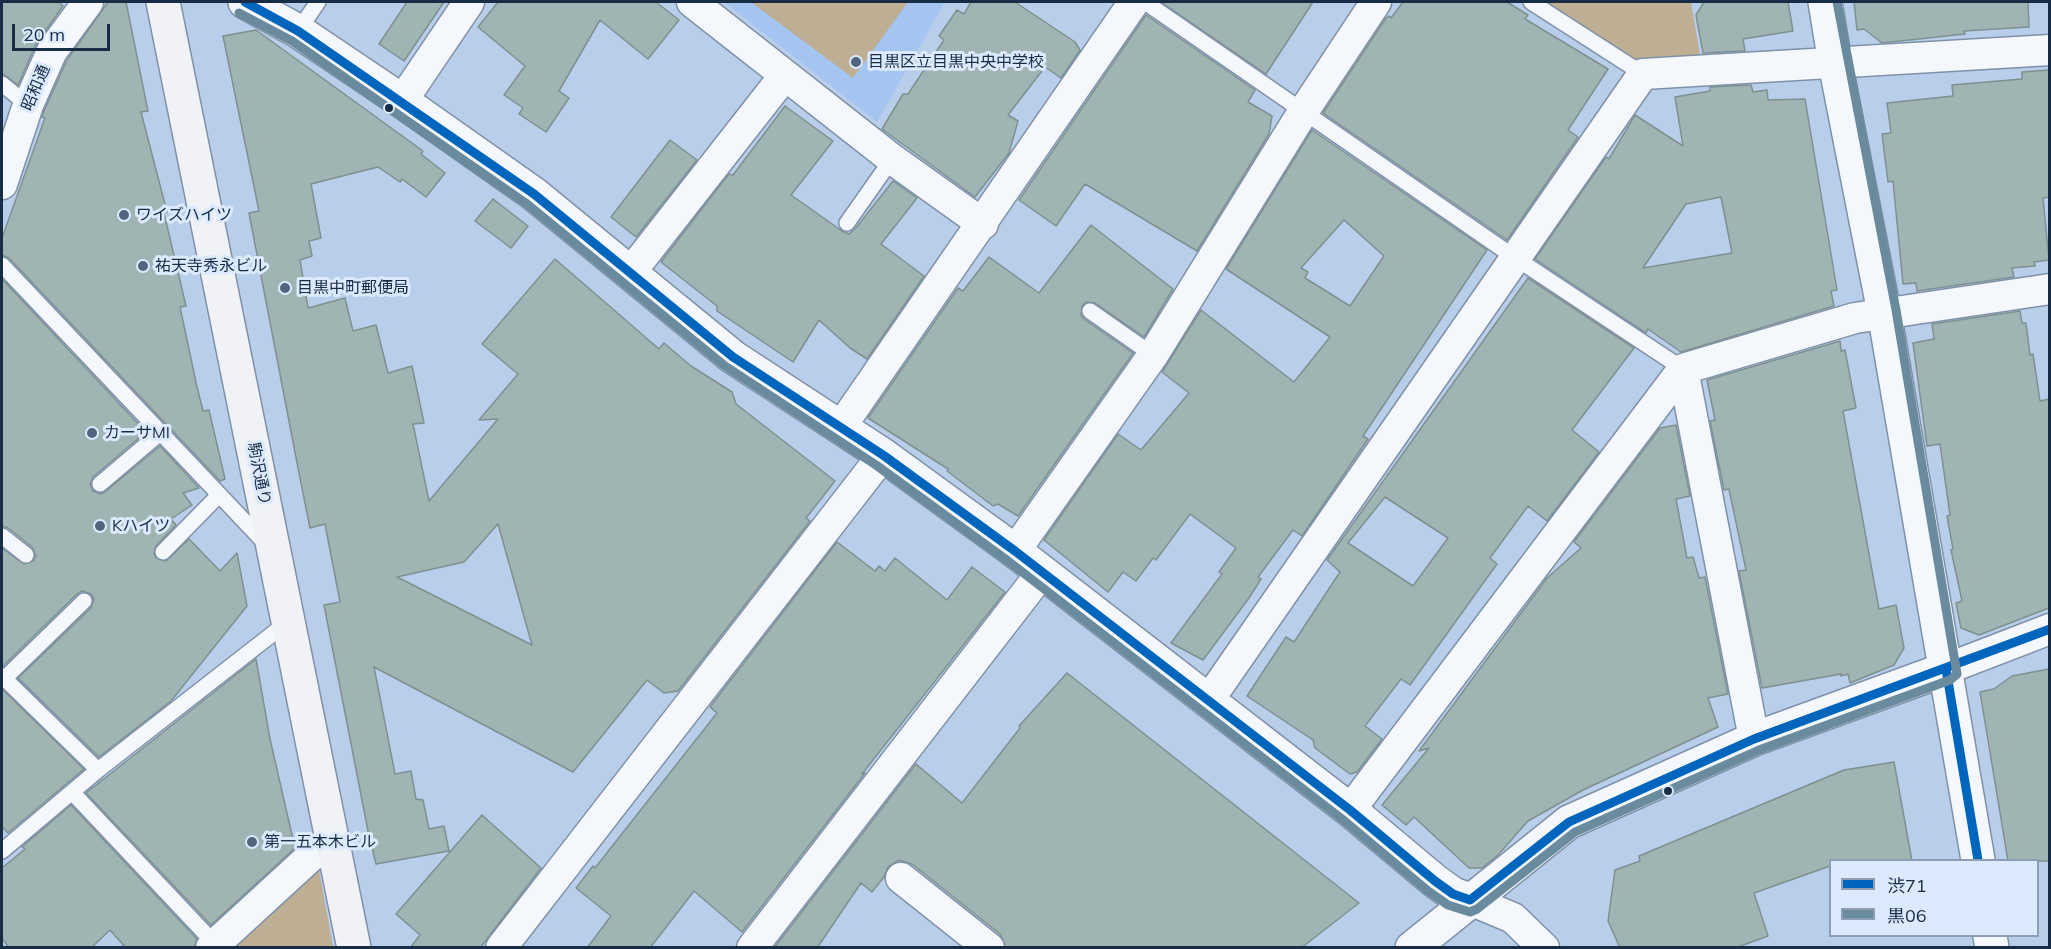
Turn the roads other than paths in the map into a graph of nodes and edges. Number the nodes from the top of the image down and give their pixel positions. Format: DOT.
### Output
graph roads {
  1 [pos="88,2"];
  2 [pos="163,2"];
  3 [pos="245,2"];
  4 [pos="318,2"];
  5 [pos="469,2"];
  6 [pos="692,2"];
  7 [pos="1376,2"];
  8 [pos="1531,2"];
  9 [pos="1825,2"];
  10 [pos="1131,3"];
  11 [pos="298,31"];
  12 [pos="2049,50"];
  13 [pos="1835,63"];
  14 [pos="1643,74"];
  15 [pos="785,75"];
  16 [pos="2,84"];
  17 [pos="402,101"];
  18 [pos="28,105"];
  19 [pos="1304,112"];
  20 [pos="892,159"];
  21 [pos="2,184"];
  22 [pos="847,223"];
  23 [pos="983,224"];
  24 [pos="1514,257"];
  25 [pos="2,265"];
  26 [pos="630,273"];
  27 [pos="2049,289"];
  28 [pos="1090,311"];
  29 [pos="1884,312"];
  30 [pos="1154,355"];
  31 [pos="1683,369"];
  32 [pos="840,428"];
  33 [pos="160,433"];
  34 [pos="883,455"];
  35 [pos="100,484"];
  36 [pos="219,495"];
  37 [pos="2,536"];
  38 [pos="1016,551"];
  39 [pos="163,552"];
  40 [pos="274,553"];
  41 [pos="26,555"];
  42 [pos="1042,571"];
  43 [pos="84,601"];
  44 [pos="289,621"];
  45 [pos="2049,629"];
  46 [pos="1946,669"];
  47 [pos="3,677"];
  48 [pos="1208,701"];
  49 [pos="1754,739"];
  50 [pos="98,770"];
  51 [pos="72,792"];
  52 [pos="1350,810"];
  53 [pos="332,837"];
  54 [pos="2,851"];
  55 [pos="1978,859"];
  56 [pos="901,878"];
  57 [pos="1470,900"];
  58 [pos="213,946"];
  59 [pos="354,948"];
  60 [pos="501,948"];
  61 [pos="753,948"];
  62 [pos="989,948"];
  63 [pos="1412,948"];
  64 [pos="1544,948"];
  1 -- 18 [label="street, 昭和通"];
  2 -- 40 [label="main road, 駒沢通り"];
  3 -- 11 [label="street"];
  4 -- 11 [label="lane"];
  5 -- 17 [label="street"];
  6 -- 15 [label="street"];
  7 -- 19 [label="street"];
  8 -- 14 [label="lane"];
  9 -- 13 [label="street"];
  10 -- 19 [label="lane"];
  10 -- 23 [label="street"];
  11 -- 17 [label="street"];
  12 -- 13 [label="street"];
  13 -- 14 [label="street"];
  13 -- 29 [label="street"];
  14 -- 24 [label="street"];
  15 -- 20 [label="street"];
  15 -- 26 [label="street"];
  16 -- 18 [label="lane"];
  17 -- 26 [label="street"];
  18 -- 21 [label="street, 昭和通"];
  19 -- 24 [label="lane"];
  19 -- 30 [label="street"];
  20 -- 22 [label="lane"];
  20 -- 23 [label="street"];
  23 -- 32 [label="street"];
  24 -- 31 [label="lane"];
  24 -- 48 [label="street"];
  25 -- 33 [label="lane"];
  26 -- 32 [label="street"];
  27 -- 29 [label="street"];
  28 -- 30 [label="lane"];
  29 -- 31 [label="street"];
  29 -- 46 [label="street"];
  30 -- 38 [label="street"];
  31 -- 49 [label="street"];
  31 -- 52 [label="street"];
  32 -- 34 [label="street"];
  33 -- 35 [label="lane"];
  33 -- 36 [label="lane"];
  34 -- 38 [label="street"];
  34 -- 60 [label="street"];
  36 -- 39 [label="lane"];
  36 -- 40 [label="lane"];
  37 -- 41 [label="lane"];
  38 -- 42 [label="street"];
  40 -- 44 [label="main road, 駒沢通り"];
  42 -- 48 [label="street"];
  42 -- 61 [label="street"];
  43 -- 47 [label="lane"];
  44 -- 50 [label="lane"];
  44 -- 53 [label="main road, 駒沢通り"];
  45 -- 46 [label="street"];
  46 -- 49 [label="street"];
  46 -- 55 [label="street"];
  47 -- 50 [label="lane"];
  48 -- 52 [label="street"];
  49 -- 57 [label="street"];
  50 -- 51 [label="lane"];
  51 -- 54 [label="lane"];
  51 -- 58 [label="lane"];
  52 -- 57 [label="street"];
  53 -- 58 [label="street"];
  53 -- 59 [label="main road, 駒沢通り"];
  56 -- 62 [label="street"];
  57 -- 63 [label="street"];
  57 -- 64 [label="street"];
}
